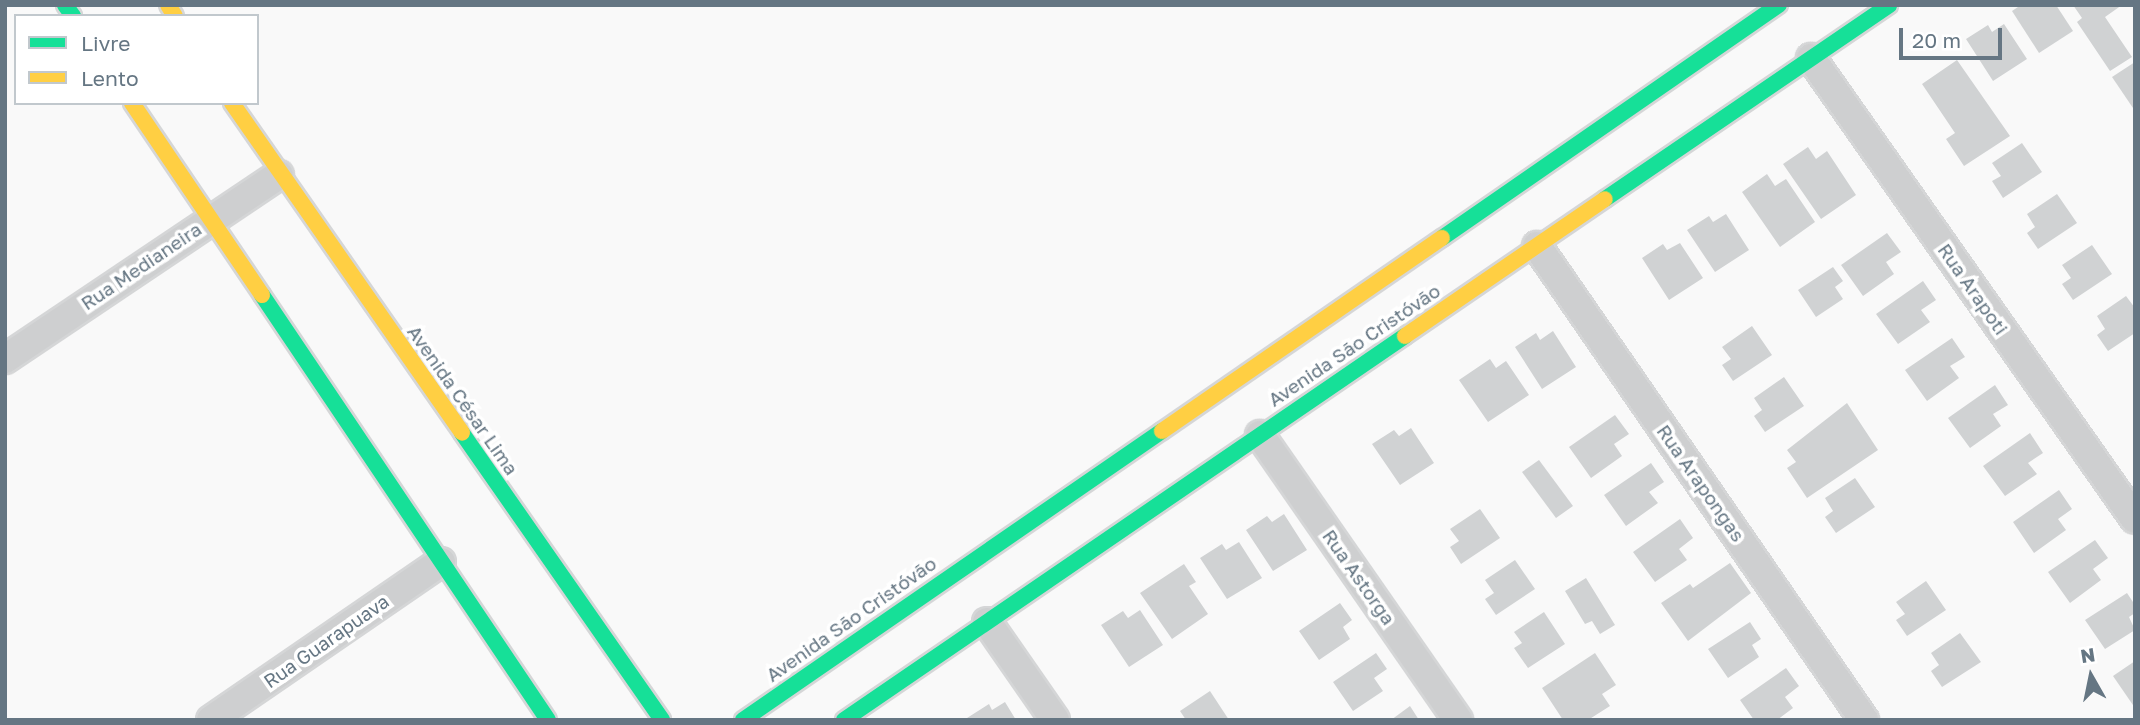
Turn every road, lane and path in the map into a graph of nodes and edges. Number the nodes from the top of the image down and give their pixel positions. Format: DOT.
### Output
graph roads {
  1 [pos="1779,5"];
  2 [pos="1889,5"];
  3 [pos="1811,58"];
  4 [pos="133,105"];
  5 [pos="233,105"];
  6 [pos="279,175"];
  7 [pos="210,219"];
  8 [pos="1537,246"];
  9 [pos="5,359"];
  10 [pos="1260,435"];
  11 [pos="2135,519"];
  12 [pos="441,562"];
  13 [pos="987,622"];
  14 [pos="211,720"];
  15 [pos="548,720"];
  16 [pos="662,720"];
  17 [pos="743,720"];
  18 [pos="844,720"];
  19 [pos="1055,720"];
  20 [pos="1458,720"];
  21 [pos="1864,720"];
  1 -- 17 [label="street, Avenida São Cristóvão"];
  2 -- 3 [label="street, Avenida São Cristóvão"];
  3 -- 8 [label="street, Avenida São Cristóvão"];
  3 -- 11 [label="street, Rua Arapoti"];
  4 -- 7 [label="street"];
  5 -- 6 [label="street, Avenida César Lima"];
  6 -- 7 [label="street, Rua Medianeira"];
  6 -- 16 [label="street, Avenida César Lima"];
  7 -- 9 [label="street, Rua Medianeira"];
  7 -- 12 [label="street"];
  8 -- 10 [label="street, Avenida São Cristóvão"];
  8 -- 21 [label="street, Rua Arapongas"];
  10 -- 13 [label="street, Avenida São Cristóvão"];
  10 -- 20 [label="street, Rua Astorga"];
  12 -- 14 [label="street, Rua Guarapuava"];
  12 -- 15 [label="street"];
  13 -- 18 [label="street, Avenida São Cristóvão"];
  13 -- 19 [label="street"];
}
